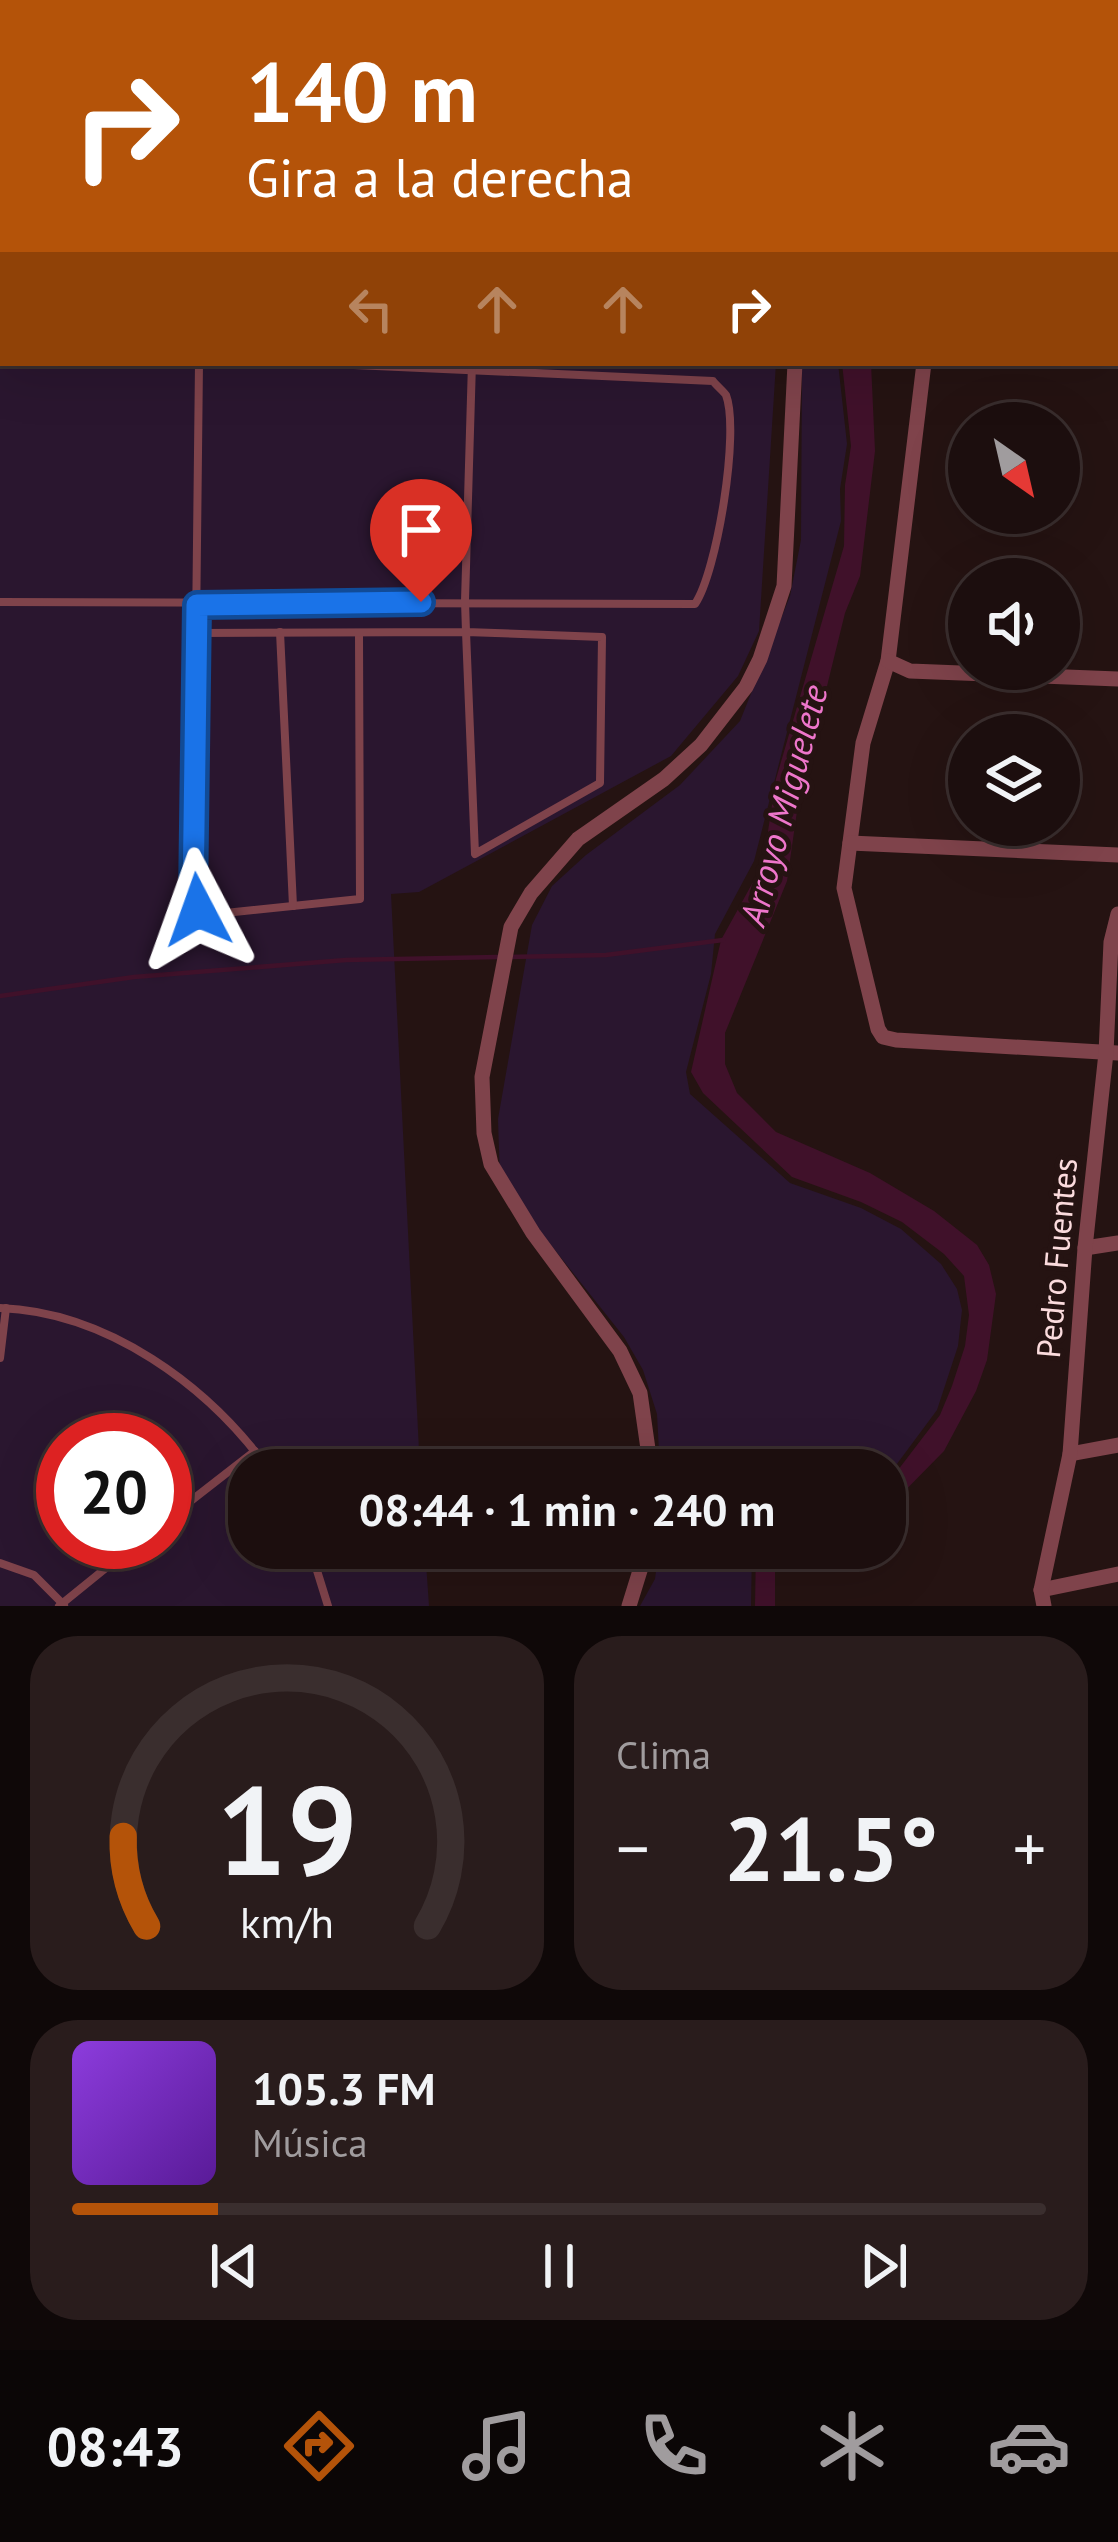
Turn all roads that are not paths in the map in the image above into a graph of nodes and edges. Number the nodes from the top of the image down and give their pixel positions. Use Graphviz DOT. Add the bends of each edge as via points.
graph roads {
  1 [pos="199,366"];
  2 [pos="472,366"];
  3 [pos="795,366"];
  4 [pos="924,366"];
  5 [pos="465,601"];
  6 [pos="0,602"];
  7 [pos="197,605"];
  8 [pos="280,632"];
  9 [pos="466,632"];
  10 [pos="196,634"];
  11 [pos="359,635"];
  12 [pos="888,661"];
  13 [pos="1118,679"];
  14 [pos="850,842"];
  15 [pos="1118,855"];
  16 [pos="293,905"];
  17 [pos="1118,914"];
  18 [pos="1112,1053"];
  19 [pos="1118,1243"];
  20 [pos="1085,1248"];
  21 [pos="3,1308"];
  22 [pos="0,1358"];
  23 [pos="1118,1445"];
  24 [pos="253,1449"];
  25 [pos="648,1449"];
  26 [pos="1070,1454"];
  27 [pos="228,1472"];
  28 [pos="192,1500"];
  29 [pos="0,1563"];
  30 [pos="105,1569"];
  31 [pos="317,1569"];
  32 [pos="640,1569"];
  33 [pos="1118,1574"];
  34 [pos="1043,1598"];
  35 [pos="62,1605"];
  36 [pos="328,1606"];
  37 [pos="629,1606"];
  1 -- 7 [label="lane"];
  2 -- 5 [label="lane"];
  2 -- 5 [label="lane" via="713,381 725,394 730,448 713,567 695,604"];
  3 -- 25 [label="street" via="784,586 753,673 701,745 548,871 511,927 482,1077 491,1164 620,1352 640,1393"];
  4 -- 12 [label="street"];
  5 -- 7 [label="lane"];
  5 -- 9 [label="lane"];
  6 -- 7 [label="lane"];
  7 -- 10 [label="lane"];
  8 -- 10 [label="lane"];
  8 -- 11 [label="lane"];
  8 -- 16 [label="lane"];
  9 -- 9 [label="lane" via="469,698 475,854 600,783 602,637"];
  9 -- 11 [label="lane"];
  10 -- 16 [label="lane" via="193,900 206,915"];
  11 -- 16 [label="lane" via="360,899"];
  12 -- 13 [label="street" via="910,670"];
  12 -- 14 [label="street" via="863,743"];
  14 -- 15 [label="street"];
  14 -- 18 [label="street" via="846,907 883,1037"];
  17 -- 18 [label="street, Pedro Fuentes"];
  18 -- 20 [label="street, Pedro Fuentes"];
  19 -- 20 [label="street"];
  20 -- 26 [label="street, Pedro Fuentes"];
  21 -- 22 [label="lane"];
  21 -- 24 [label="lane" via="49,1312 144,1355 225,1414"];
  23 -- 26 [label="street"];
  26 -- 34 [label="street, Pedro Fuentes"];
  27 -- 28 [label="lane"];
  29 -- 35 [label="lane" via="34,1575"];
  30 -- 35 [label="lane"];
  31 -- 36 [label="lane"];
  32 -- 37 [label="street"];
  33 -- 34 [label="street"];
}
